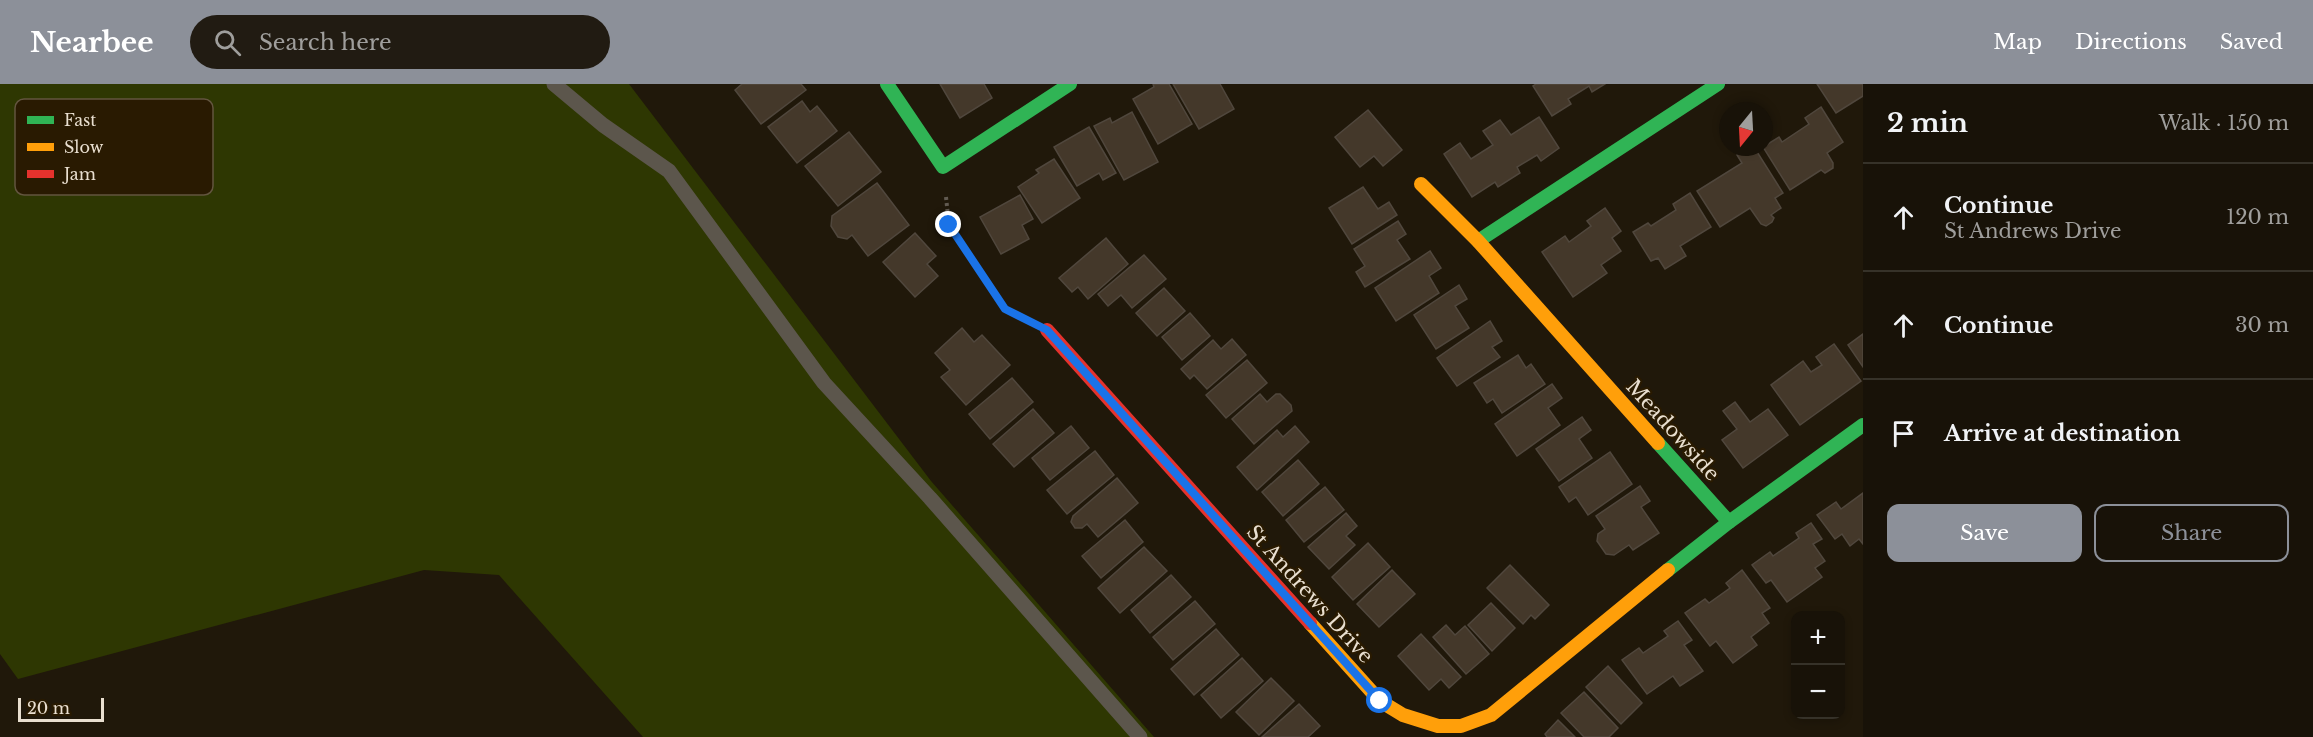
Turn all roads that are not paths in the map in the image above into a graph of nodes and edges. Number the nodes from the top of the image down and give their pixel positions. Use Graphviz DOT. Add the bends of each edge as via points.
graph roads {
  1 [pos="554,84"];
  2 [pos="887,84"];
  3 [pos="1070,84"];
  4 [pos="1718,84"];
  5 [pos="1421,184"];
  6 [pos="1478,241"];
  7 [pos="1047,330"];
  8 [pos="1863,425"];
  9 [pos="1729,522"];
  10 [pos="1140,737"];
  1 -- 10 [label="lane" via="603,125 669,171 824,383"];
  2 -- 3 [label="street" via="943,167"];
  4 -- 6 [label="street"];
  5 -- 6 [label="street, Meadowside"];
  6 -- 9 [label="street, Meadowside"];
  7 -- 9 [label="street, St Andrews Drive" via="1380,701 1403,715 1438,726 1461,726 1491,715"];
  8 -- 9 [label="street"];
}
